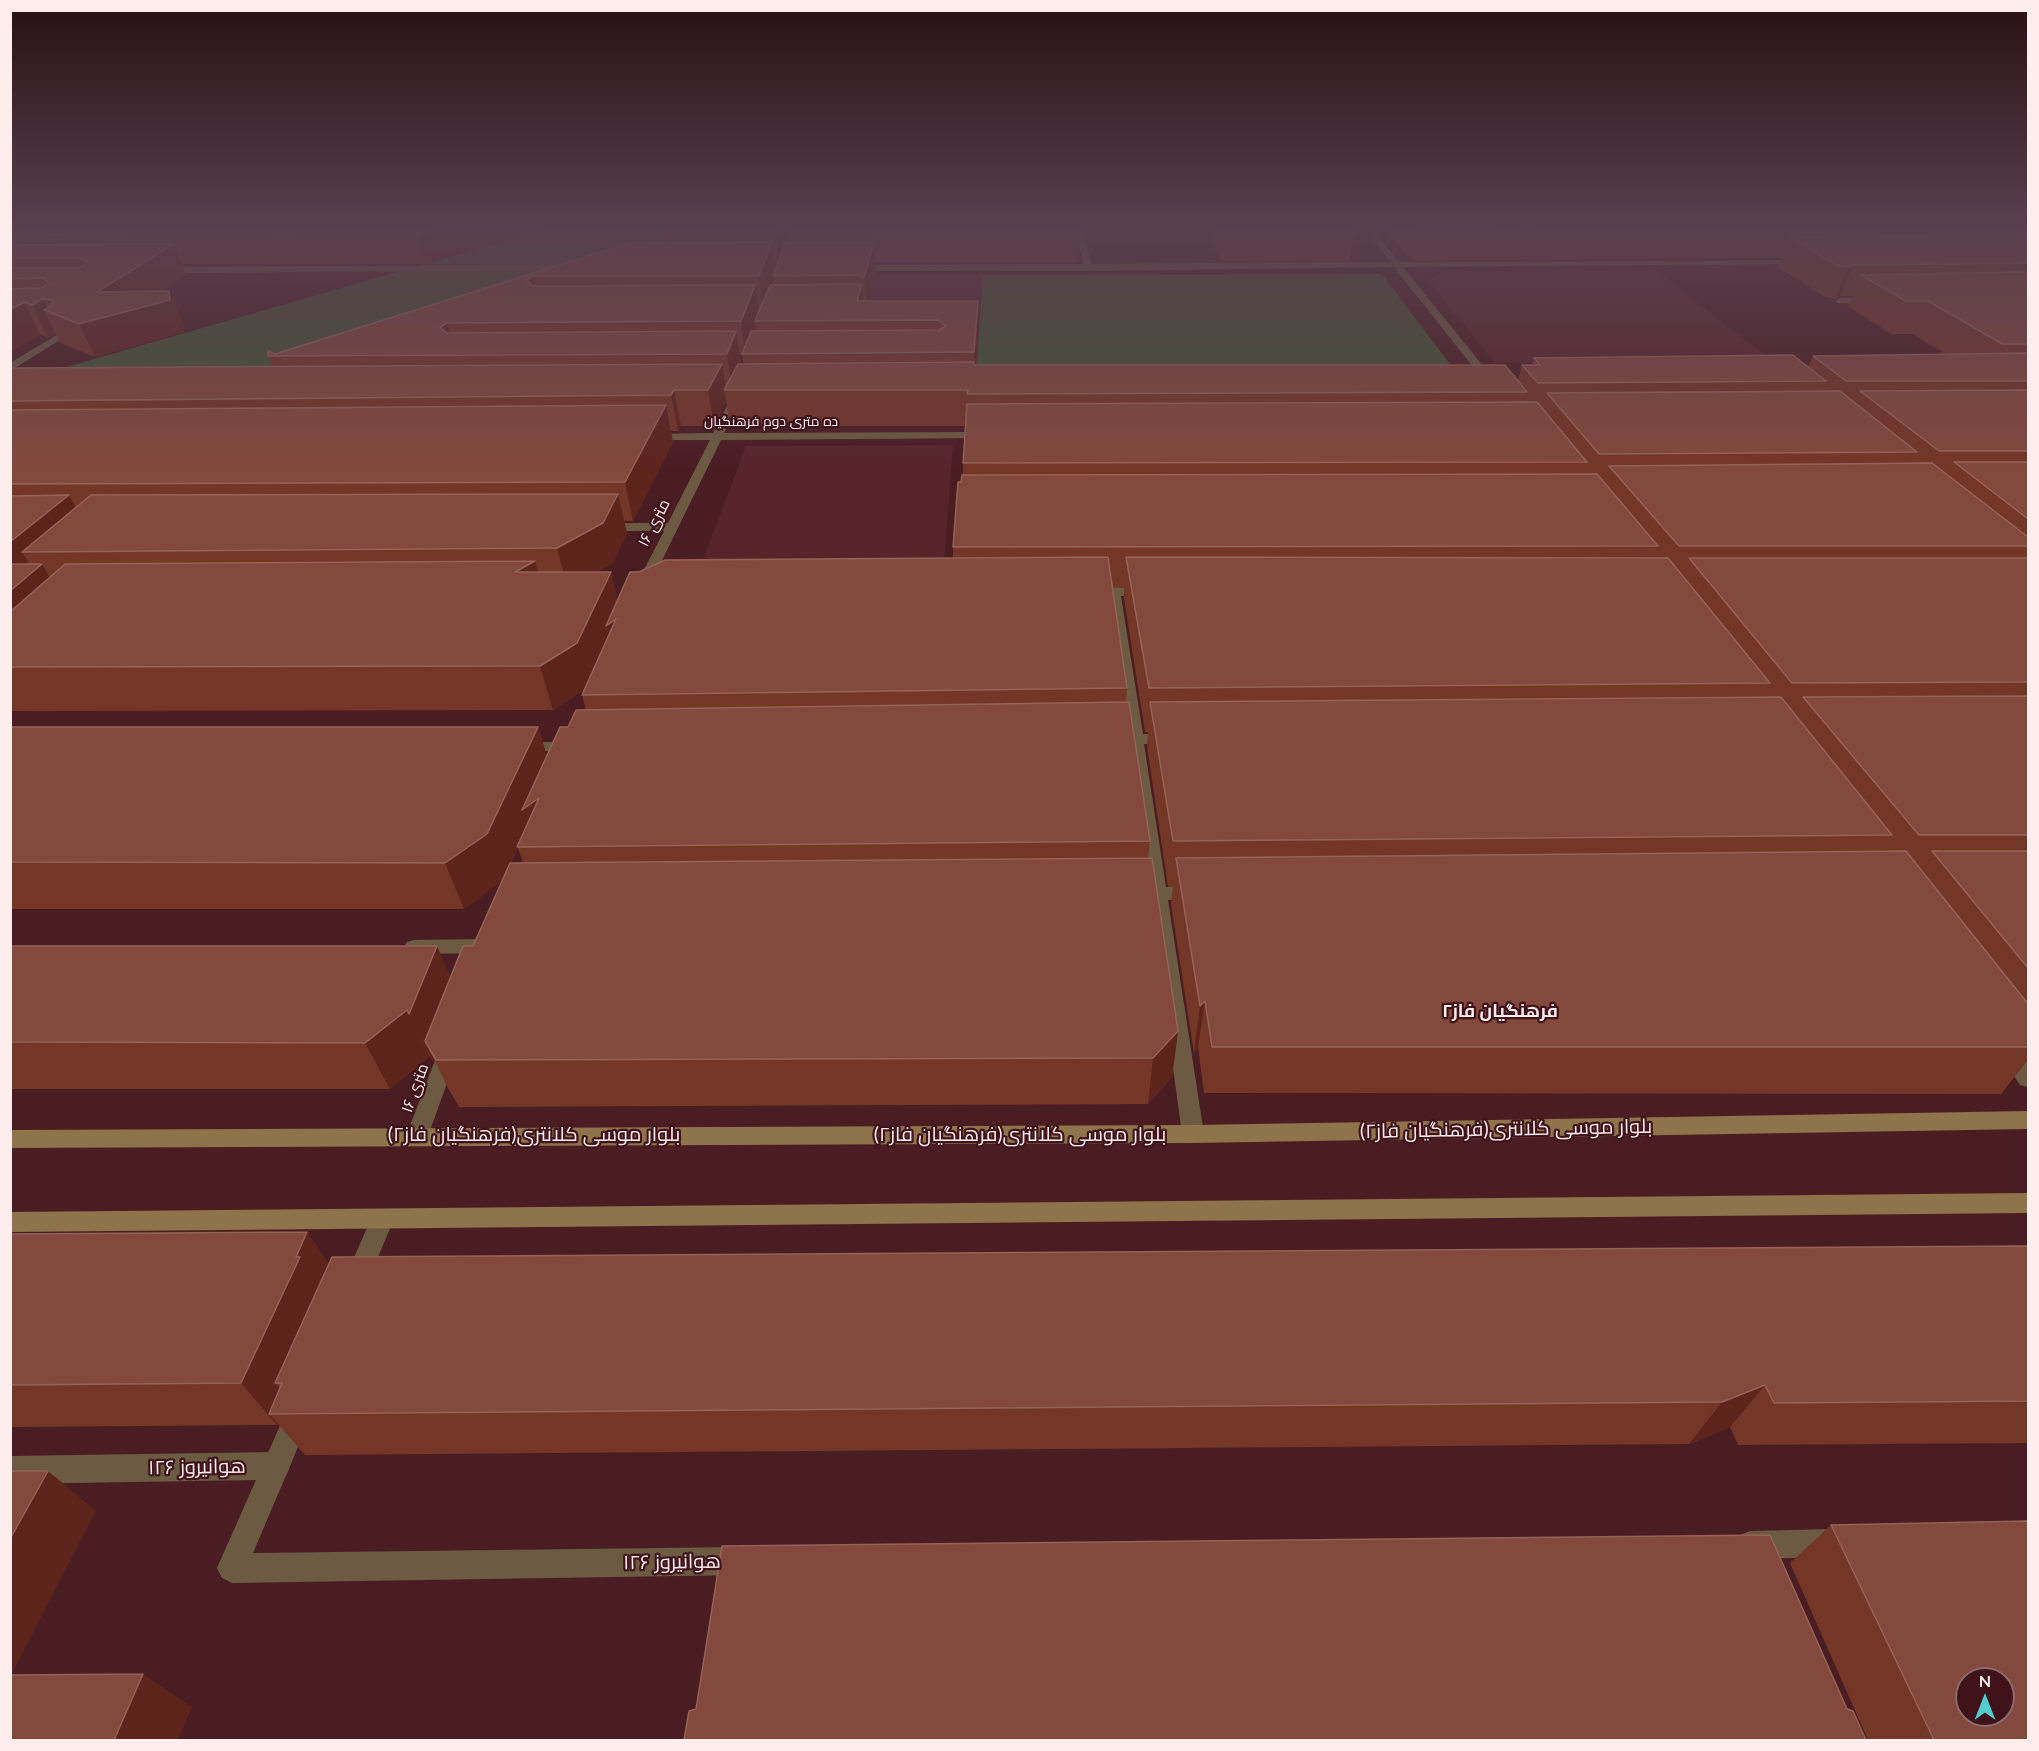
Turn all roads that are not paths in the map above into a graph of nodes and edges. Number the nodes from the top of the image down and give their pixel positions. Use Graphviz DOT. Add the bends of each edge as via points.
graph roads {
  1 [pos="1431,308"];
  2 [pos="63,335"];
  3 [pos="10,368"];
  4 [pos="744,377"];
  5 [pos="1496,389"];
  6 [pos="1005,435"];
  7 [pos="718,436"];
  8 [pos="634,437"];
  9 [pos="590,527"];
  10 [pos="672,527"];
  11 [pos="1078,592"];
  12 [pos="1114,592"];
  13 [pos="1161,592"];
  14 [pos="643,594"];
  15 [pos="1182,738"];
  16 [pos="1135,739"];
  17 [pos="1099,740"];
  18 [pos="501,747"];
  19 [pos="597,747"];
  20 [pos="1217,893"];
  21 [pos="1111,894"];
  22 [pos="1158,894"];
  23 [pos="495,928"];
  24 [pos="392,948"];
  25 [pos="1994,1033"];
  26 [pos="454,1035"];
  27 [pos="2028,1079"];
  28 [pos="2028,1120"];
  29 [pos="1193,1134"];
  30 [pos="417,1136"];
  31 [pos="10,1139"];
  32 [pos="2028,1203"];
  33 [pos="382,1219"];
  34 [pos="10,1222"];
  35 [pos="345,1305"];
  36 [pos="308,1391"];
  37 [pos="276,1466"];
  38 [pos="10,1470"];
  39 [pos="1865,1542"];
  40 [pos="1736,1553"];
  41 [pos="771,1561"];
  1 -- 5 [label="street"];
  2 -- 3 [label="street"];
  4 -- 7 [label="street, ۱۶ متری"];
  6 -- 7 [label="street, ده متری دوم فرهنگیان"];
  7 -- 8 [label="street, ده متری دوم فرهنگیان"];
  7 -- 10 [label="street, ۱۶ متری"];
  9 -- 10 [label="street"];
  10 -- 14 [label="street, ۱۶ متری"];
  11 -- 12 [label="street"];
  12 -- 13 [label="street"];
  12 -- 16 [label="street"];
  15 -- 16 [label="street"];
  16 -- 17 [label="street"];
  16 -- 22 [label="street"];
  18 -- 19 [label="street"];
  20 -- 22 [label="street"];
  21 -- 22 [label="street"];
  22 -- 29 [label="street"];
  23 -- 24 [label="street" via="485,952"];
  25 -- 27 [label="street"];
  26 -- 30 [label="street, ۱۶ متری"];
  28 -- 29 [label="main road, بلوار موسی کلانتری(فرهنگیان فاز۲)"];
  29 -- 30 [label="main road, بلوار موسی کلانتری(فرهنگیان فاز۲)"];
  30 -- 31 [label="main road, بلوار موسی کلانتری(فرهنگیان فاز۲)"];
  32 -- 33 [label="main road"];
  33 -- 34 [label="main road"];
  33 -- 35 [label="street"];
  36 -- 37 [label="street"];
  37 -- 38 [label="street, هوانیروز ۱۲۶"];
  37 -- 41 [label="street, هوانیروز ۱۲۶" via="232,1568 721,1573"];
  39 -- 40 [label="street"];
}
